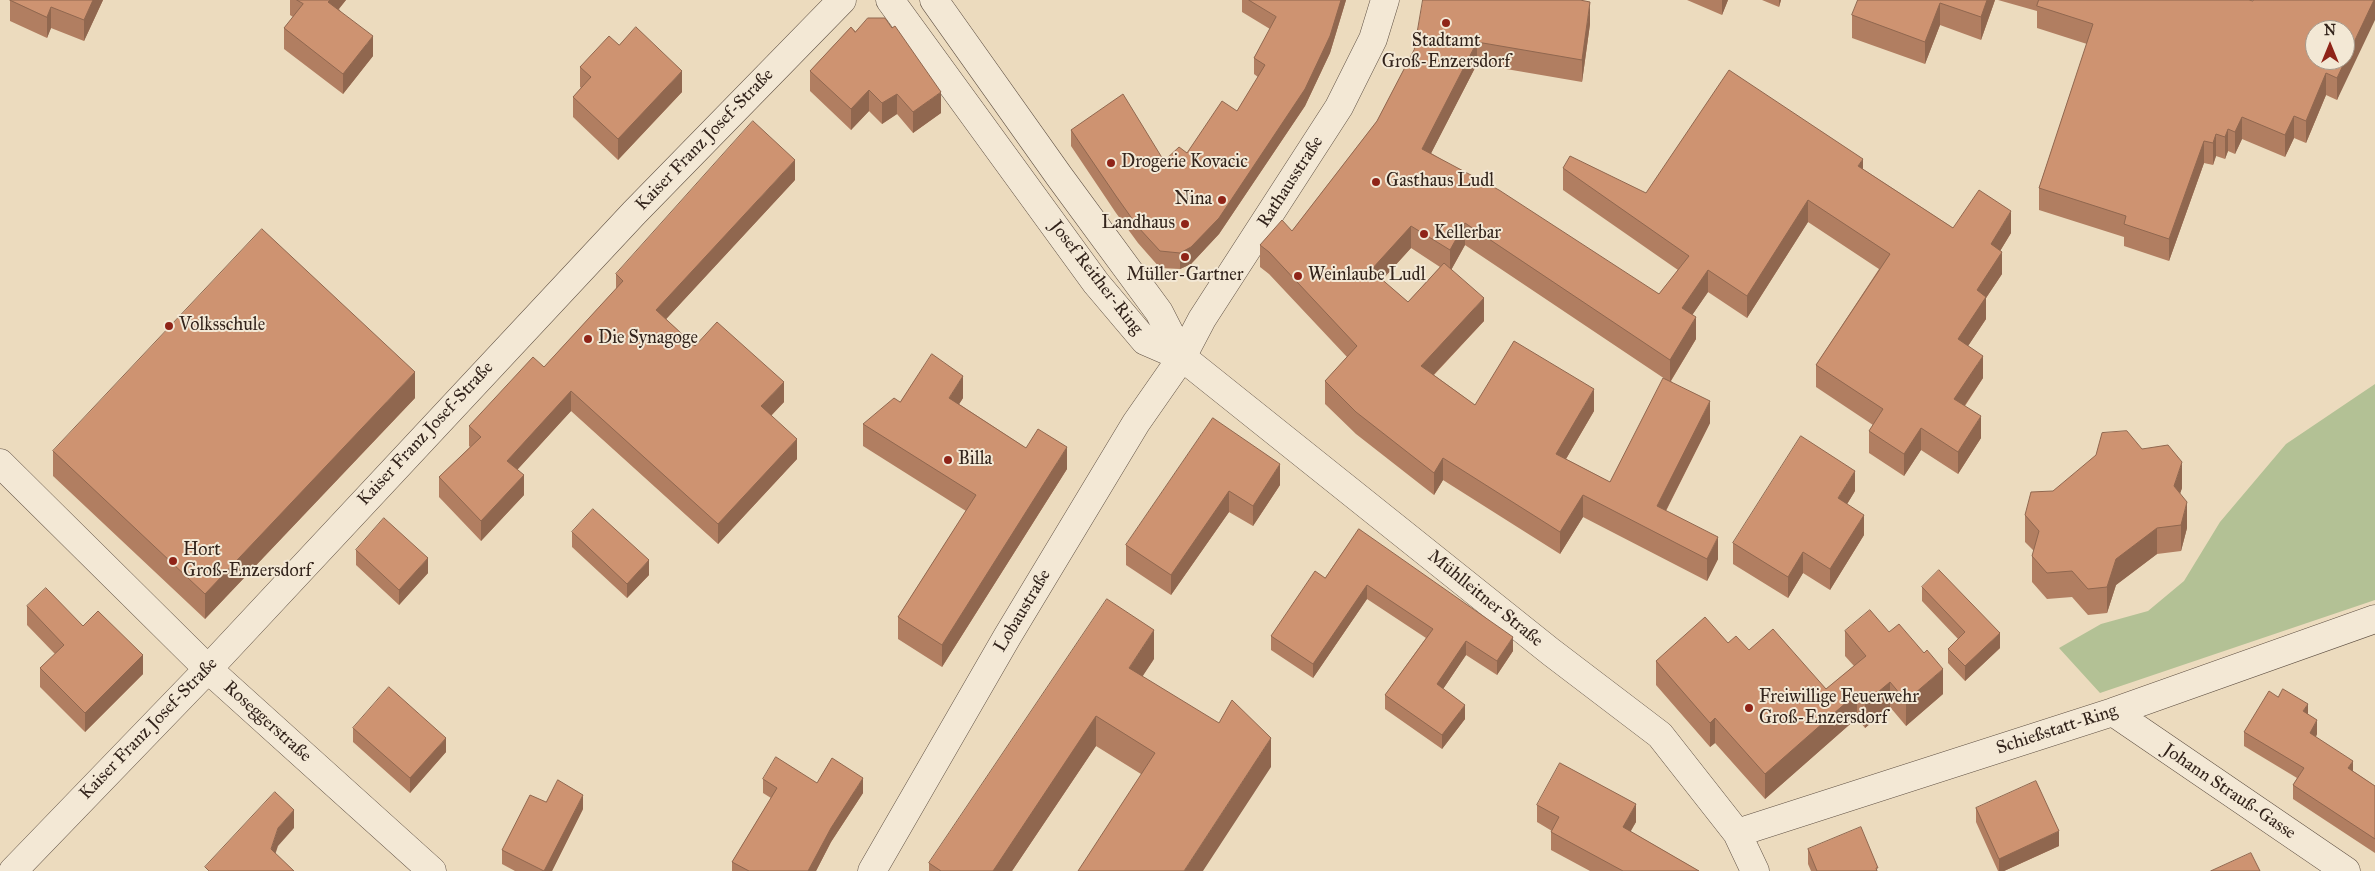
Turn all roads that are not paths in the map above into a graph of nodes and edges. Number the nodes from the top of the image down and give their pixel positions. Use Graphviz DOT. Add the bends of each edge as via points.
graph roads {
  1 [pos="842,0"];
  2 [pos="890,0"];
  3 [pos="934,0"];
  4 [pos="1385,0"];
  5 [pos="1182,357"];
  6 [pos="0,463"];
  7 [pos="2375,619"];
  8 [pos="208,668"];
  9 [pos="2113,712"];
  10 [pos="1737,833"];
  11 [pos="12,871"];
  12 [pos="432,871"];
  13 [pos="872,871"];
  14 [pos="1755,871"];
  15 [pos="2346,871"];
  1 -- 8 [label="street, Kaiser Franz Josef-Straße" via="634,213"];
  2 -- 5 [label="street, Josef Reither-Ring" via="1096,283 1145,341"];
  3 -- 5 [label="street, Josef Reither-Ring" via="1159,312"];
  4 -- 5 [label="street, Rathausstraße" via="1373,39 1339,107 1202,320"];
  5 -- 10 [label="street, Mühlleitner Straße" via="1543,646 1660,735"];
  5 -- 13 [label="street, Lobaustraße" via="1120,448"];
  6 -- 8 [label="street, Roseggerstraße"];
  7 -- 9 [label="street, Schießstatt-Ring"];
  8 -- 11 [label="street, Kaiser Franz Josef-Straße"];
  8 -- 12 [label="street, Roseggerstraße"];
  9 -- 10 [label="street, Schießstatt-Ring"];
  9 -- 15 [label="street, Johann Strauß-Gasse"];
  10 -- 14 [label="street, Mühlleitner Straße"];
}
